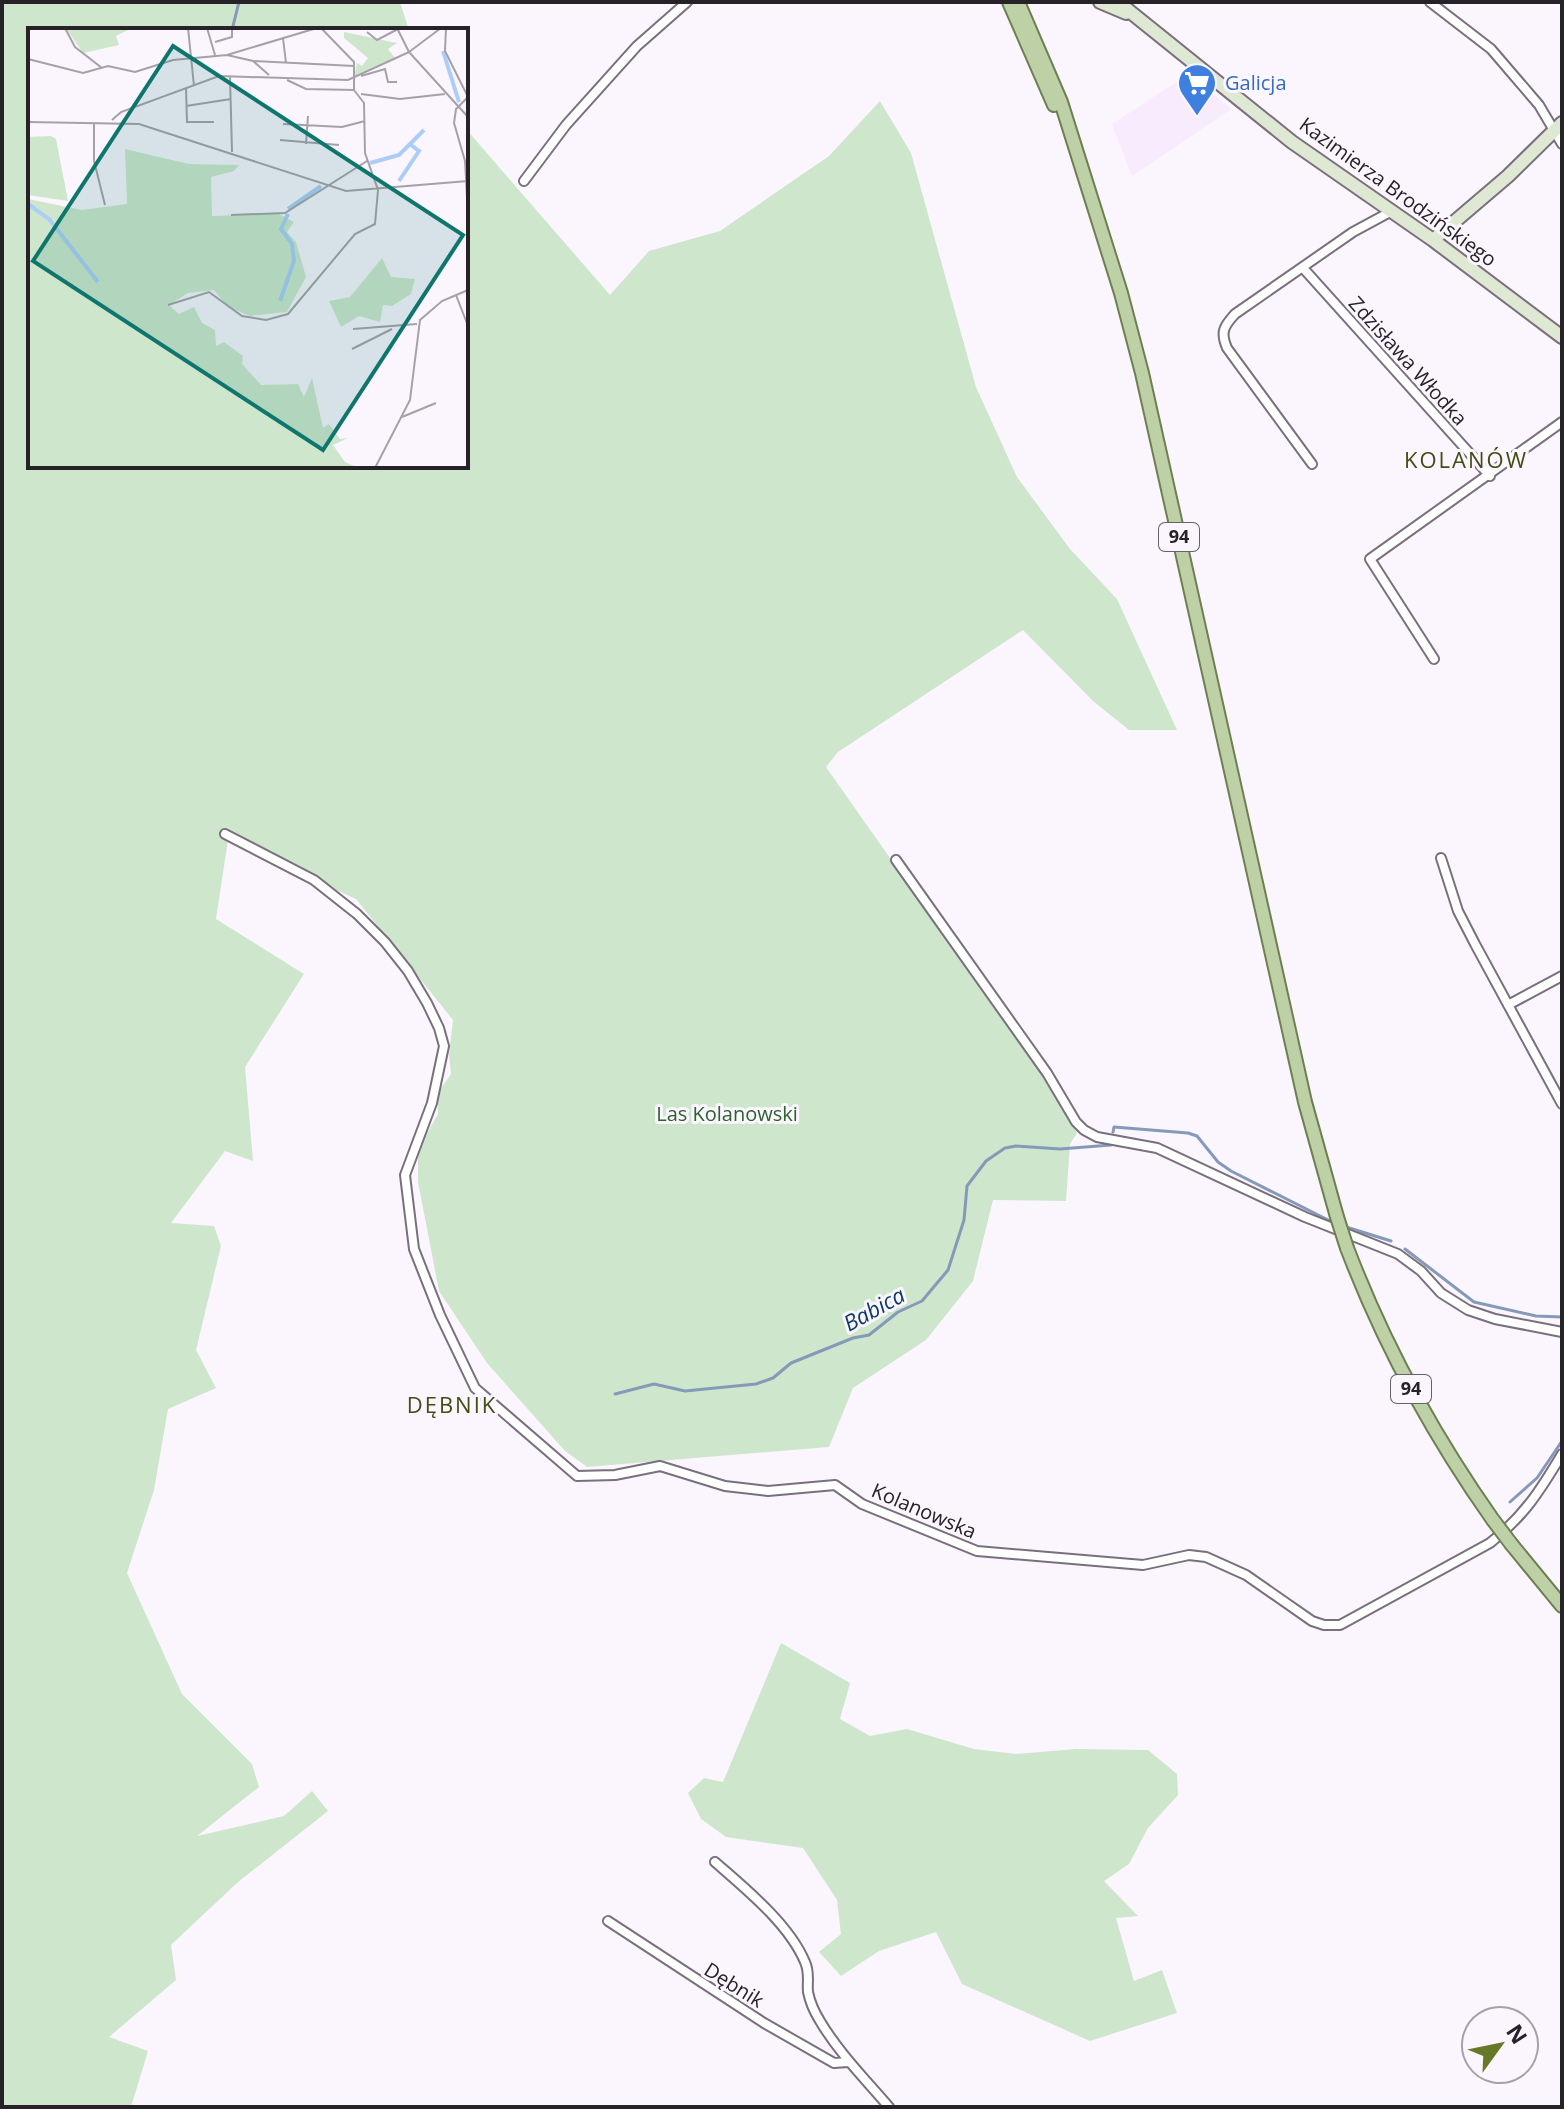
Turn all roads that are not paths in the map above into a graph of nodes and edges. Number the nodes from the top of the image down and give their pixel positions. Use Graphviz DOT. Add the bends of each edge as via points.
graph roads {
  1 [pos="687,2"];
  2 [pos="1009,2"];
  3 [pos="1018,2"];
  4 [pos="1100,2"];
  5 [pos="1118,2"];
  6 [pos="1430,2"];
  7 [pos="1136,18"];
  8 [pos="1558,127"];
  9 [pos="1562,144"];
  10 [pos="1081,171"];
  11 [pos="524,181"];
  12 [pos="1390,212"];
  13 [pos="1433,240"];
  14 [pos="1303,268"];
  15 [pos="1562,337"];
  16 [pos="1562,422"];
  17 [pos="1312,464"];
  18 [pos="1490,476"];
  19 [pos="1434,659"];
  20 [pos="225,834"];
  21 [pos="1441,858"];
  22 [pos="896,860"];
  23 [pos="1562,976"];
  24 [pos="1508,1005"];
  25 [pos="1562,1104"];
  26 [pos="1562,1332"];
  27 [pos="1562,1454"];
  28 [pos="1562,1606"];
  29 [pos="715,1862"];
  30 [pos="608,1921"];
  31 [pos="848,2062"];
  32 [pos="889,2107"];
  1 -- 11 [label="street" via="637,46"];
  2 -- 10 [label="main road, 94"];
  3 -- 10 [label="main road, 94" via="1056,87"];
  4 -- 7 [label="main road, Kazimierza Brodzińskiego"];
  5 -- 7 [label="main road, Kazimierza Brodzińskiego"];
  6 -- 8 [label="street" via="1491,49"];
  7 -- 12 [label="main road, Kazimierza Brodzińskiego"];
  8 -- 9 [label="street"];
  8 -- 13 [label="main road"];
  10 -- 28 [label="main road, 94, bridge" via="1142,373 1305,1102 1347,1248 1411,1390 1445,1450"];
  12 -- 13 [label="main road, Kazimierza Brodzińskiego"];
  12 -- 14 [label="street"];
  13 -- 15 [label="main road, Kazimierza Brodzińskiego"];
  14 -- 17 [label="street" via="1235,314 1222,338"];
  14 -- 18 [label="street, Zdzisława Włodka"];
  16 -- 18 [label="street"];
  18 -- 19 [label="street" via="1370,559"];
  20 -- 27 [label="street, Kolanowska" via="314,880 357,914 393,952 427,1003 444,1046 432,1103 405,1175 414,1249 475,1388 577,1476 660,1466 725,1486 768,1491 835,1485 862,1504 977,1551 1143,1565 1189,1555 1206,1557 1246,1575 1312,1621 1340,1625 1490,1543 1535,1499"];
  21 -- 24 [label="street" via="1458,911"];
  22 -- 26 [label="street" via="1084,1130 1157,1148 1398,1254 1468,1310"];
  23 -- 24 [label="street"];
  24 -- 25 [label="street"];
  29 -- 31 [label="street, Dębnik" via="764,1905 804,1960 812,2003"];
  30 -- 31 [label="street, Dębnik" via="764,2023 834,2063"];
  31 -- 32 [label="street, Dębnik"];
}
